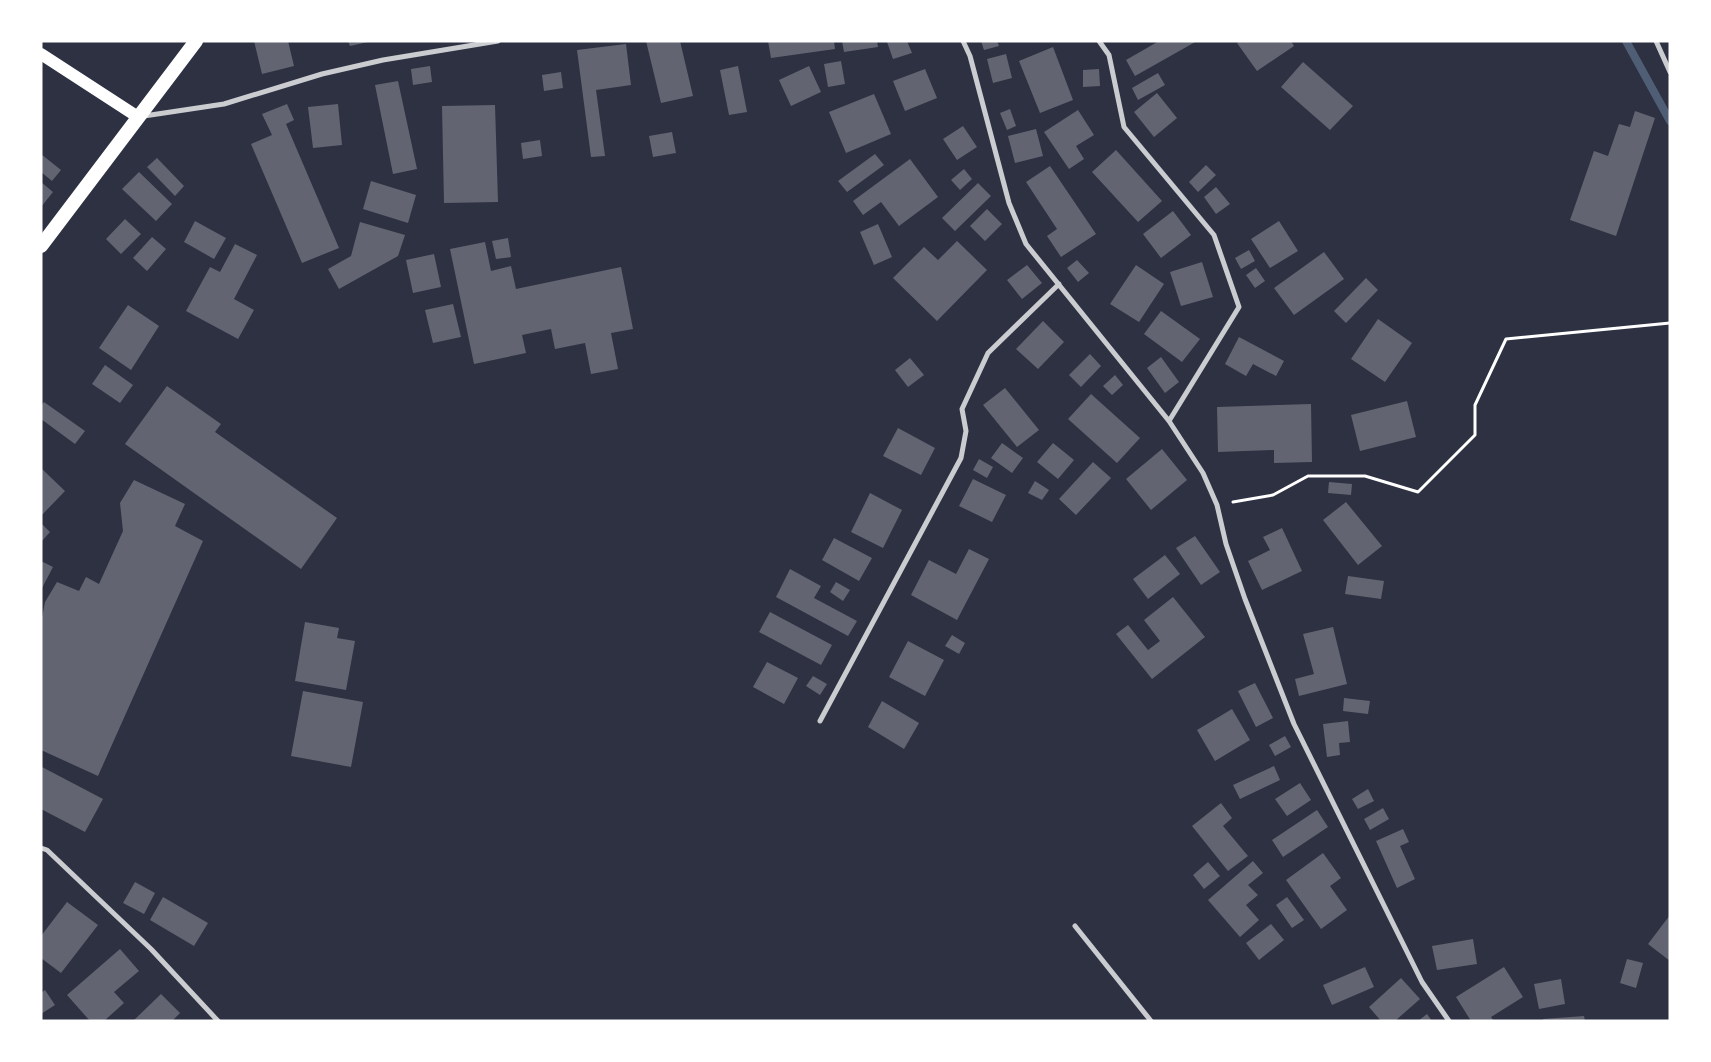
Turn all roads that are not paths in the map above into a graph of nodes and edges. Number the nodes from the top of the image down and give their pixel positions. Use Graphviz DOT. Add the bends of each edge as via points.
graph roads {
  1 [pos="196,41"];
  2 [pos="498,41"];
  3 [pos="964,41"];
  4 [pos="1099,41"];
  5 [pos="1656,41"];
  6 [pos="41,54"];
  7 [pos="1670,72"];
  8 [pos="138,117"];
  9 [pos="41,246"];
  10 [pos="1059,284"];
  11 [pos="1169,421"];
  12 [pos="820,720"];
  13 [pos="41,848"];
  14 [pos="1075,926"];
  15 [pos="218,1021"];
  16 [pos="1151,1021"];
  17 [pos="1449,1021"];
  1 -- 8 [label="highway"];
  2 -- 8 [label="street" via="383,60 322,74 224,104"];
  3 -- 10 [label="street" via="1009,203 1026,244"];
  4 -- 11 [label="street" via="1109,56 1124,127 1214,235 1239,307"];
  5 -- 7 [label="street"];
  6 -- 8 [label="main road"];
  8 -- 9 [label="highway"];
  10 -- 11 [label="street"];
  10 -- 12 [label="street" via="988,353 962,409 966,431 961,458"];
  11 -- 17 [label="street" via="1203,473 1217,505 1226,544 1294,724 1422,982"];
  13 -- 15 [label="street" via="152,949"];
  14 -- 16 [label="street"];
}
